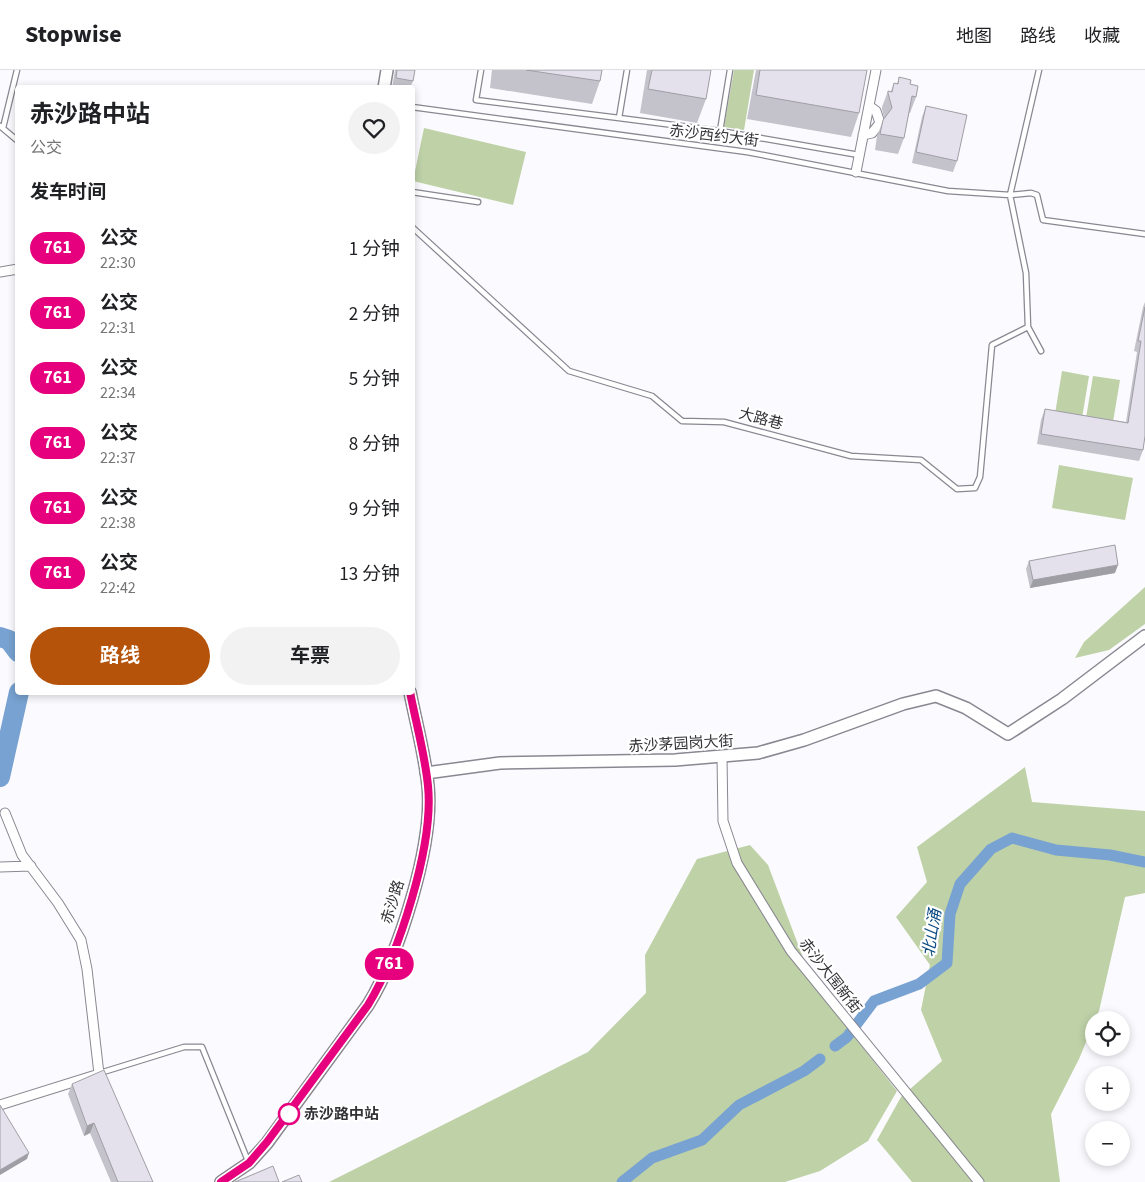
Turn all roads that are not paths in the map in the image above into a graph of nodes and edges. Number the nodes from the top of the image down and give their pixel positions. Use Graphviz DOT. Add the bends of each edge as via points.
graph roads {
  1 [pos="17,70"];
  2 [pos="387,70"];
  3 [pos="481,70"];
  4 [pos="627,70"];
  5 [pos="730,70"];
  6 [pos="876,70"];
  7 [pos="1038,70"];
  8 [pos="384,85"];
  9 [pos="869,106"];
  10 [pos="415,108"];
  11 [pos="619,118"];
  12 [pos="1,127"];
  13 [pos="720,131"];
  14 [pos="863,134"];
  15 [pos="15,139"];
  16 [pos="860,155"];
  17 [pos="856,172"];
  18 [pos="415,192"];
  19 [pos="1010,195"];
  20 [pos="478,202"];
  21 [pos="415,230"];
  22 [pos="1145,234"];
  23 [pos="15,270"];
  24 [pos="0,272"];
  25 [pos="1028,327"];
  26 [pos="1041,350"];
  27 [pos="1145,636"];
  28 [pos="411,695"];
  29 [pos="722,758"];
  30 [pos="426,773"];
  31 [pos="5,813"];
  32 [pos="31,866"];
  33 [pos="0,867"];
  34 [pos="99,1074"];
  35 [pos="0,1105"];
  36 [pos="249,1163"];
  37 [pos="221,1182"];
  38 [pos="979,1182"];
  1 -- 12 [label="lane"];
  2 -- 8 [label="street"];
  3 -- 11 [label="lane" via="476,100"];
  4 -- 11 [label="lane"];
  5 -- 13 [label="lane"];
  6 -- 9 [label="street"];
  7 -- 19 [label="lane"];
  9 -- 14 [label="street"];
  9 -- 14 [label="street" via="876,111 880,123 872,133"];
  10 -- 17 [label="lane, 赤沙西约大街" via="748,152"];
  11 -- 13 [label="lane"];
  12 -- 15 [label="lane"];
  13 -- 16 [label="lane"];
  14 -- 16 [label="street"];
  16 -- 17 [label="street"];
  17 -- 19 [label="lane, 赤沙西约大街" via="948,191"];
  18 -- 20 [label="lane"];
  19 -- 22 [label="lane, 赤沙西约大街" via="1037,195 1043,220"];
  19 -- 25 [label="lane" via="1026,274"];
  21 -- 25 [label="lane, 大路巷" via="569,371 652,396 682,421 724,422 851,456 921,460 957,489 975,488 980,477 992,345"];
  23 -- 24 [label="street"];
  25 -- 26 [label="lane"];
  27 -- 29 [label="street, 赤沙茅园岗大街" via="1062,699 1008,734 951,701 930,697 779,748"];
  28 -- 30 [label="street, 赤沙路"];
  29 -- 30 [label="street, 赤沙茅园岗大街" via="500,763"];
  29 -- 38 [label="street, 赤沙大围新街" via="723,821 737,862 747,879 791,951"];
  30 -- 36 [label="street, 赤沙路" via="429,814 426,842 403,924 382,982 310,1087"];
  31 -- 32 [label="street" via="15,843"];
  32 -- 33 [label="street"];
  32 -- 34 [label="street" via="81,940"];
  34 -- 35 [label="street"];
  34 -- 36 [label="lane" via="184,1047 202,1047"];
  36 -- 37 [label="street, 赤沙路"];
}
